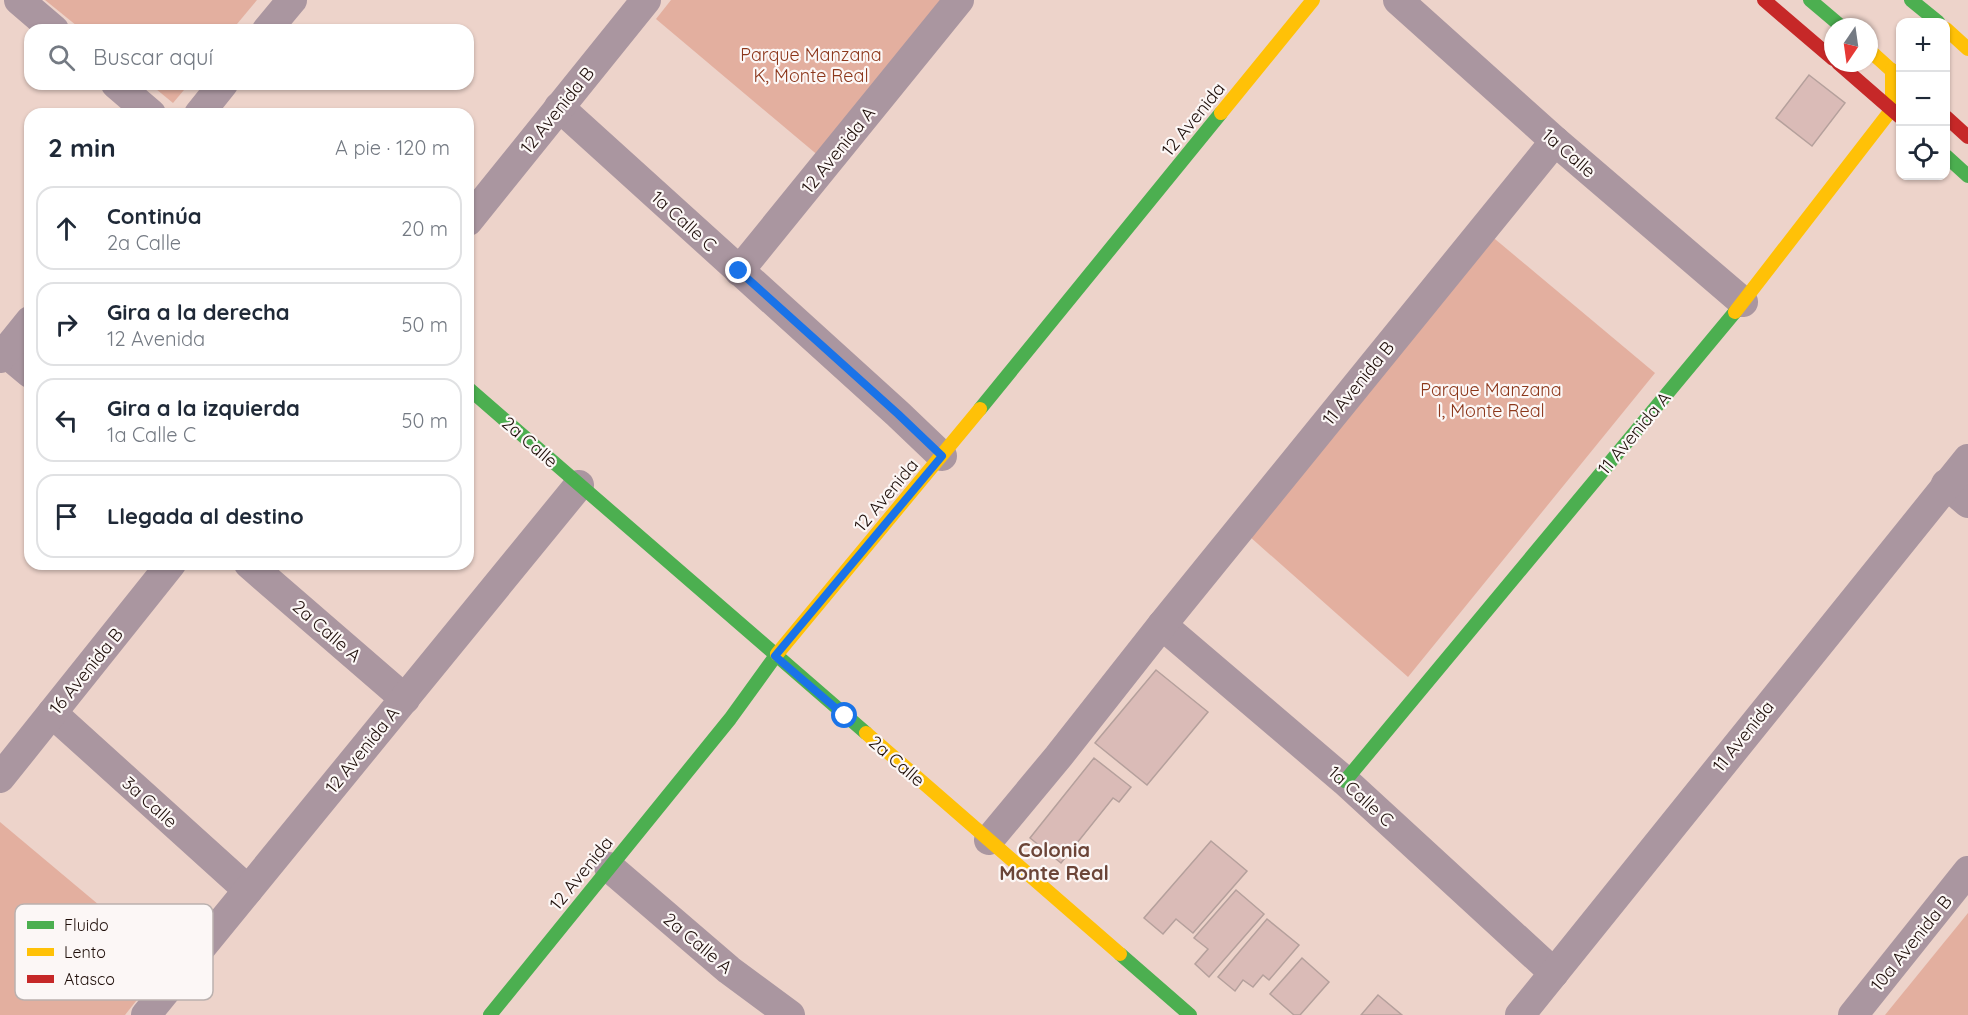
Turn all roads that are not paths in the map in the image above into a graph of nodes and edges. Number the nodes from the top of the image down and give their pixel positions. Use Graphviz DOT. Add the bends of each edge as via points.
graph roads {
  1 [pos="19,0"];
  2 [pos="292,0"];
  3 [pos="646,0"];
  4 [pos="959,0"];
  5 [pos="1313,0"];
  6 [pos="1398,0"];
  7 [pos="1764,0"];
  8 [pos="1810,0"];
  9 [pos="1911,0"];
  10 [pos="1831,18"];
  11 [pos="1933,18"];
  12 [pos="47,24"];
  13 [pos="272,24"];
  14 [pos="1950,33"];
  15 [pos="1968,49"];
  16 [pos="1824,51"];
  17 [pos="1878,58"];
  18 [pos="1848,72"];
  19 [pos="1896,74"];
  20 [pos="123,90"];
  21 [pos="218,90"];
  22 [pos="559,107"];
  23 [pos="144,108"];
  24 [pos="204,108"];
  25 [pos="1896,113"];
  26 [pos="1950,121"];
  27 [pos="1968,137"];
  28 [pos="1555,141"];
  29 [pos="1950,160"];
  30 [pos="1968,176"];
  31 [pos="474,213"];
  32 [pos="739,271"];
  33 [pos="1743,302"];
  34 [pos="24,328"];
  35 [pos="2,355"];
  36 [pos="24,369"];
  37 [pos="474,393"];
  38 [pos="942,456"];
  39 [pos="1968,459"];
  40 [pos="1946,484"];
  41 [pos="579,485"];
  42 [pos="1968,503"];
  43 [pos="166,570"];
  44 [pos="256,570"];
  45 [pos="1162,625"];
  46 [pos="775,656"];
  47 [pos="405,699"];
  48 [pos="52,713"];
  49 [pos="0,778"];
  50 [pos="1346,781"];
  51 [pos="989,840"];
  52 [pos="609,867"];
  53 [pos="1968,871"];
  54 [pos="248,890"];
  55 [pos="213,933"];
  56 [pos="1554,973"];
  57 [pos="158,1000"];
  58 [pos="1174,1010"];
  59 [pos="146,1015"];
  60 [pos="490,1015"];
  61 [pos="790,1015"];
  62 [pos="1520,1015"];
  63 [pos="1853,1015"];
  1 -- 12 [label="street"];
  2 -- 13 [label="street"];
  3 -- 22 [label="street, 12 Avenida B"];
  4 -- 32 [label="street, 12 Avenida A"];
  5 -- 38 [label="street, 12 Avenida"];
  6 -- 28 [label="street, 1a Calle"];
  7 -- 16 [label="street"];
  8 -- 10 [label="street"];
  9 -- 11 [label="street"];
  14 -- 15 [label="street"];
  17 -- 19 [label="street"];
  18 -- 25 [label="street"];
  20 -- 23 [label="street"];
  21 -- 24 [label="street"];
  22 -- 31 [label="street, 12 Avenida B"];
  22 -- 32 [label="street, 1a Calle C"];
  25 -- 33 [label="street, 11 Avenida A"];
  26 -- 27 [label="street"];
  28 -- 33 [label="street, 1a Calle"];
  28 -- 45 [label="street, 11 Avenida B"];
  29 -- 30 [label="street"];
  32 -- 38 [label="street, 1a Calle C"];
  33 -- 50 [label="street, 11 Avenida A"];
  34 -- 35 [label="street"];
  35 -- 36 [label="street"];
  37 -- 41 [label="street, 2a Calle"];
  38 -- 46 [label="street, 12 Avenida"];
  39 -- 40 [label="street, 11 Avenida"];
  40 -- 42 [label="street"];
  40 -- 56 [label="street, 11 Avenida"];
  41 -- 46 [label="street, 2a Calle"];
  41 -- 47 [label="street, 12 Avenida A"];
  43 -- 48 [label="street, 16 Avenida B"];
  44 -- 47 [label="street, 2a Calle A"];
  45 -- 50 [label="street, 1a Calle C"];
  45 -- 51 [label="street, 11 Avenida B"];
  46 -- 51 [label="street, 2a Calle"];
  46 -- 52 [label="street, 12 Avenida" via="730,719"];
  47 -- 54 [label="street, 12 Avenida A"];
  48 -- 49 [label="street, 16 Avenida B"];
  48 -- 54 [label="street, 3a Calle"];
  50 -- 56 [label="street, 1a Calle C"];
  51 -- 58 [label="street, 2a Calle"];
  52 -- 60 [label="street, 12 Avenida"];
  52 -- 61 [label="street, 2a Calle A" via="729,970"];
  53 -- 63 [label="street, 10a Avenida B"];
  54 -- 55 [label="street, 12 Avenida A"];
  56 -- 62 [label="street, 11 Avenida"];
  57 -- 59 [label="street, 12 Avenida A"];
}
